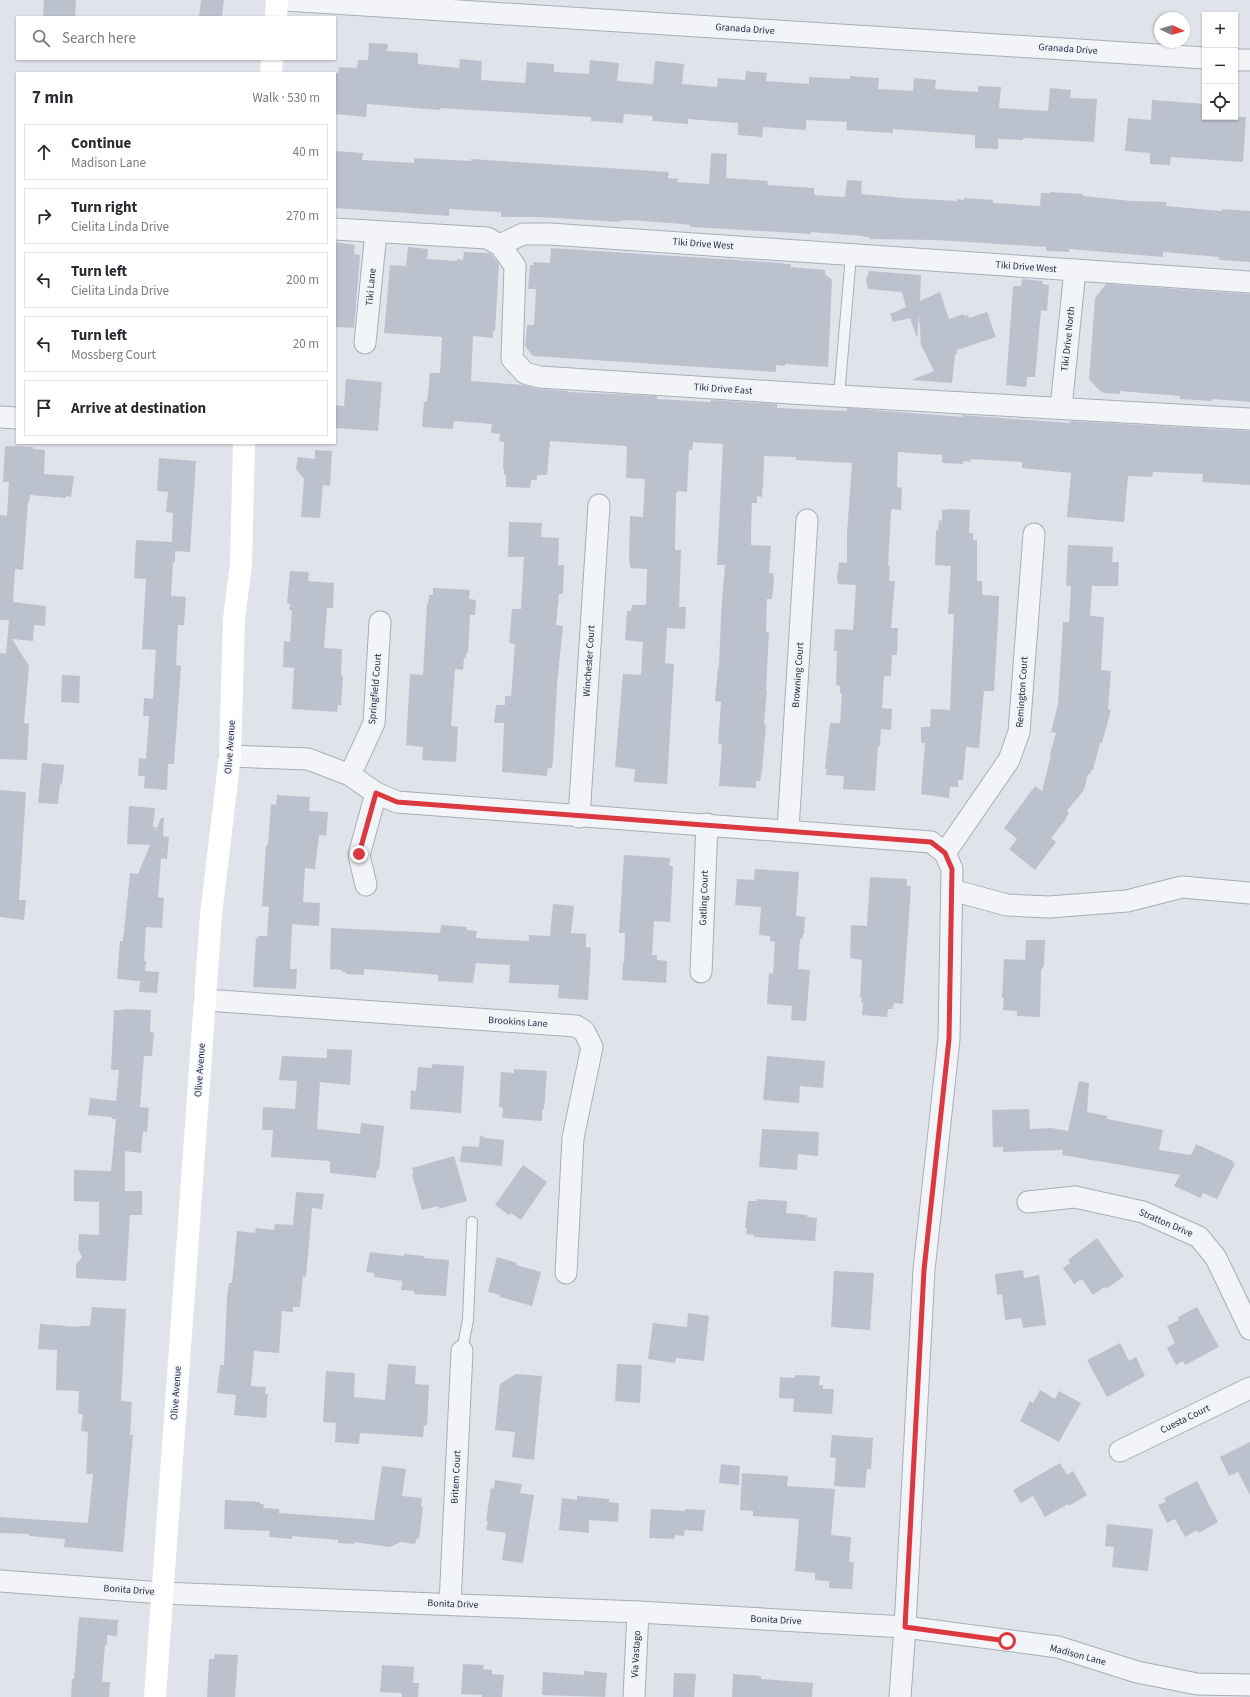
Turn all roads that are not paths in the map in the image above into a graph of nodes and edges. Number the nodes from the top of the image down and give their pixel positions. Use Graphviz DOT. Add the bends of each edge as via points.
graph roads {
  1 [pos="277,0"];
  2 [pos="285,0"];
  3 [pos="276,16"];
  4 [pos="1202,58"];
  5 [pos="272,60"];
  6 [pos="1238,60"];
  7 [pos="1250,60"];
  8 [pos="271,72"];
  9 [pos="336,229"];
  10 [pos="376,232"];
  11 [pos="500,245"];
  12 [pos="851,255"];
  13 [pos="1075,270"];
  14 [pos="1250,282"];
  15 [pos="365,343"];
  16 [pos="839,396"];
  17 [pos="1061,408"];
  18 [pos="0,417"];
  19 [pos="16,418"];
  20 [pos="1250,419"];
  21 [pos="244,444"];
  22 [pos="599,505"];
  23 [pos="807,520"];
  24 [pos="1034,534"];
  25 [pos="380,622"];
  26 [pos="230,756"];
  27 [pos="350,774"];
  28 [pos="376,793"];
  29 [pos="579,817"];
  30 [pos="706,824"];
  31 [pos="788,830"];
  32 [pos="945,853"];
  33 [pos="366,885"];
  34 [pos="952,890"];
  35 [pos="1250,893"];
  36 [pos="701,972"];
  37 [pos="205,1000"];
  38 [pos="1028,1202"];
  39 [pos="472,1222"];
  40 [pos="566,1273"];
  41 [pos="1250,1329"];
  42 [pos="462,1351"];
  43 [pos="1250,1388"];
  44 [pos="1120,1450"];
  45 [pos="0,1581"];
  46 [pos="162,1593"];
  47 [pos="450,1604"];
  48 [pos="638,1612"];
  49 [pos="905,1627"];
  50 [pos="1250,1685"];
  51 [pos="154,1697"];
  52 [pos="634,1697"];
  53 [pos="900,1697"];
  1 -- 3 [label="main road"];
  2 -- 4 [label="street, Granada Drive"];
  5 -- 8 [label="main road"];
  6 -- 7 [label="street"];
  9 -- 10 [label="street"];
  10 -- 11 [label="street" via="487,238"];
  10 -- 15 [label="street, Tiki Lane"];
  11 -- 12 [label="street, Tiki Drive West" via="523,234 550,234"];
  11 -- 16 [label="street, Tiki Drive East" via="515,266 512,359 524,373 540,377"];
  12 -- 13 [label="street, Tiki Drive West"];
  12 -- 16 [label="lane"];
  13 -- 14 [label="street, Tiki Drive West"];
  13 -- 17 [label="street, Tiki Drive North"];
  16 -- 17 [label="street, Tiki Drive East"];
  17 -- 20 [label="street, Tiki Drive East"];
  18 -- 19 [label="street"];
  21 -- 26 [label="main road, Olive Avenue" via="241,564 234,619"];
  22 -- 29 [label="street, Winchester Court"];
  23 -- 31 [label="street, Browning Court"];
  24 -- 32 [label="street, Remington Court" via="1019,732 1009,760"];
  25 -- 27 [label="street, Springfield Court" via="374,724"];
  26 -- 27 [label="street" via="308,759"];
  26 -- 37 [label="main road, Olive Avenue" via="211,915"];
  27 -- 28 [label="street"];
  28 -- 29 [label="street" via="397,802"];
  28 -- 33 [label="street" via="359,854"];
  29 -- 30 [label="street"];
  30 -- 31 [label="street"];
  30 -- 36 [label="street, Gatling Court"];
  31 -- 32 [label="street" via="931,842"];
  32 -- 34 [label="street" via="952,869"];
  34 -- 35 [label="street" via="1007,905 1049,907 1127,901 1182,887"];
  34 -- 49 [label="street" via="949,1039 924,1270"];
  37 -- 40 [label="street, Brookins Lane" via="576,1026 584,1031 592,1047 573,1138"];
  37 -- 46 [label="main road, Olive Avenue"];
  38 -- 41 [label="street, Stratton Drive" via="1074,1197 1143,1212 1199,1237 1216,1258"];
  39 -- 42 [label="lane" via="468,1320"];
  42 -- 47 [label="street, Britem Court"];
  43 -- 44 [label="street, Cuesta Court"];
  45 -- 46 [label="street, Bonita Drive"];
  46 -- 47 [label="street, Bonita Drive"];
  46 -- 51 [label="main road, Olive Avenue"];
  47 -- 48 [label="street, Bonita Drive"];
  48 -- 49 [label="street, Bonita Drive"];
  48 -- 52 [label="street, Via Vastago"];
  49 -- 50 [label="street, Madison Lane" via="1058,1647 1137,1672 1197,1684"];
  49 -- 53 [label="street"];
}
